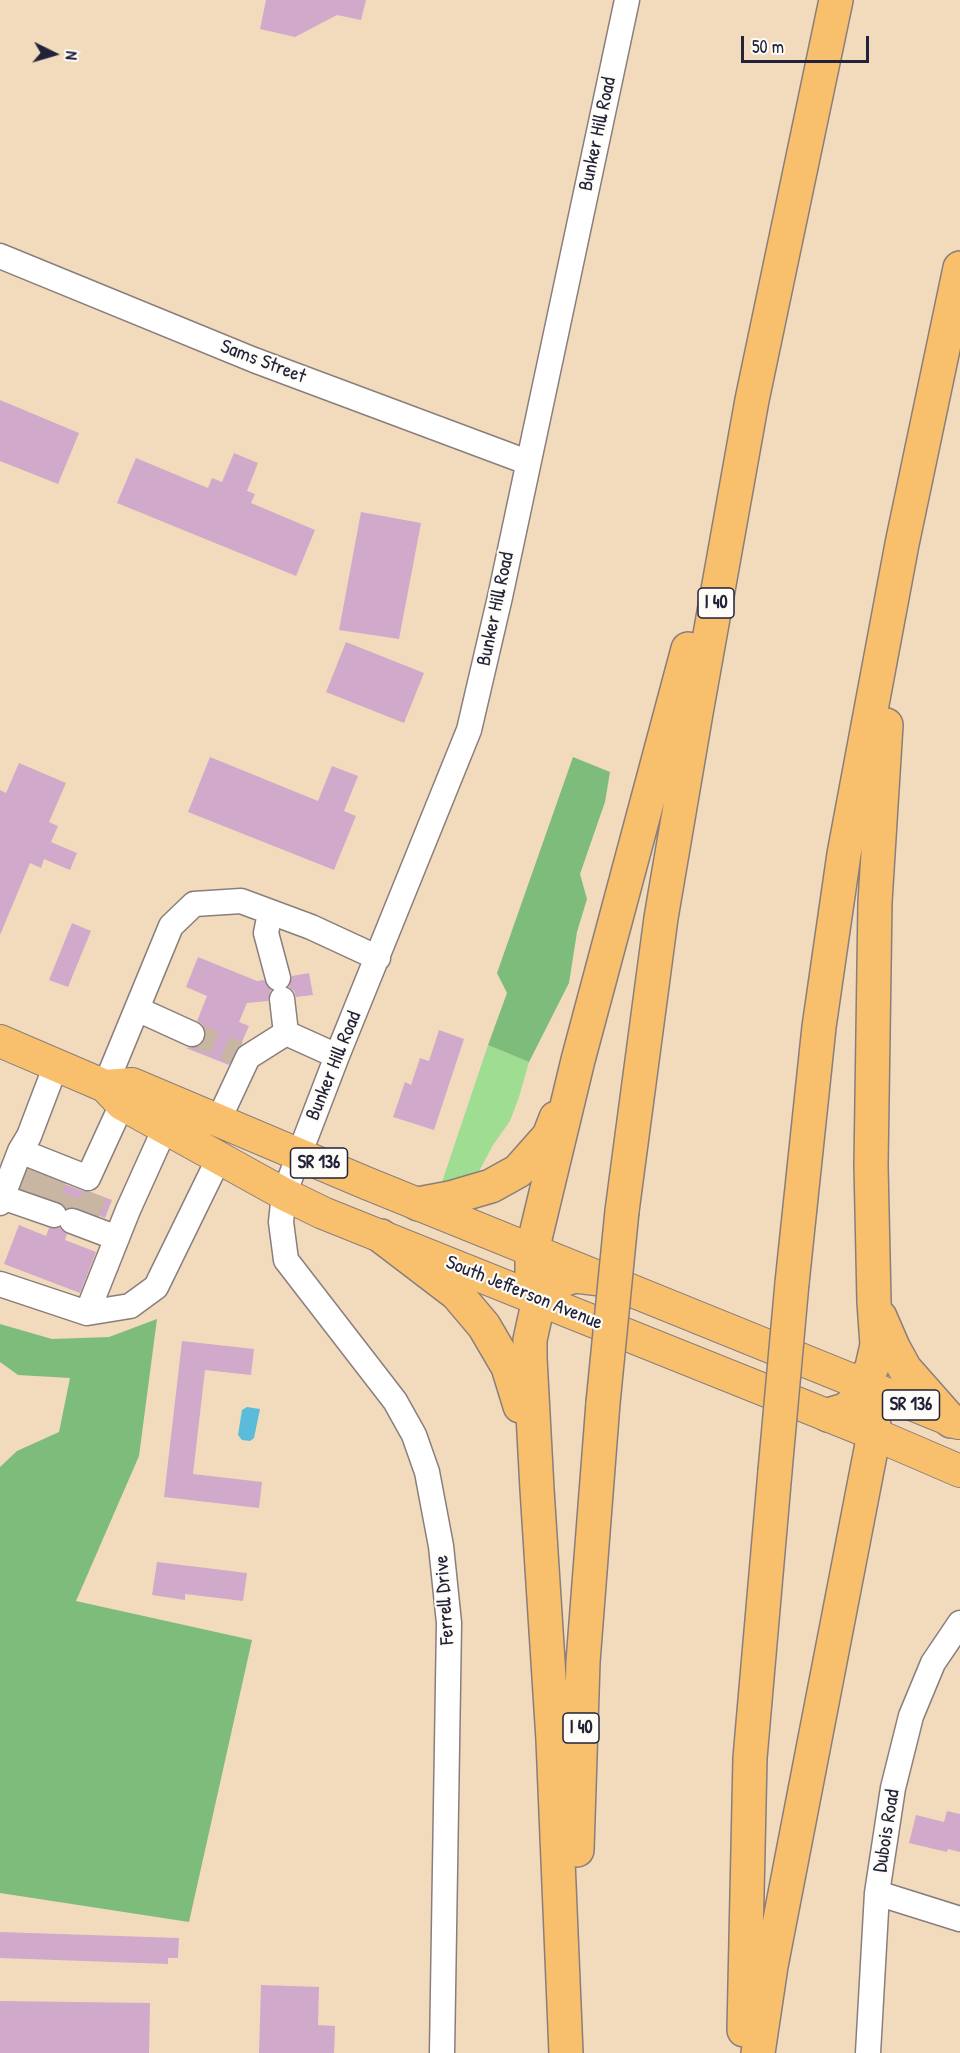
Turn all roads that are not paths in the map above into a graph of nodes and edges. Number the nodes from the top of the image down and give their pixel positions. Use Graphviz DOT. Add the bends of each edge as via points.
graph roads {
  1 [pos="627,0"];
  2 [pos="836,0"];
  3 [pos="0,256"];
  4 [pos="960,268"];
  5 [pos="753,400"];
  6 [pos="527,462"];
  7 [pos="902,544"];
  8 [pos="270,912"];
  9 [pos="378,958"];
  10 [pos="137,1009"];
  11 [pos="286,1033"];
  12 [pos="192,1034"];
  13 [pos="0,1041"];
  14 [pos="337,1056"];
  15 [pos="578,1060"];
  16 [pos="56,1065"];
  17 [pos="113,1095"];
  18 [pos="218,1121"];
  19 [pos="165,1128"];
  20 [pos="299,1155"];
  21 [pos="219,1158"];
  22 [pos="52,1192"];
  23 [pos="284,1194"];
  24 [pos="418,1204"];
  25 [pos="381,1236"];
  26 [pos="117,1238"];
  27 [pos="532,1251"];
  28 [pos="600,1279"];
  29 [pos="0,1284"];
  30 [pos="540,1300"];
  31 [pos="874,1302"];
  32 [pos="87,1313"];
  33 [pos="863,1386"];
  34 [pos="828,1415"];
  35 [pos="956,1423"];
  36 [pos="874,1434"];
  37 [pos="960,1471"];
  38 [pos="537,1489"];
  39 [pos="960,1623"];
  40 [pos="877,1893"];
  41 [pos="960,1919"];
  42 [pos="442,2053"];
  43 [pos="569,2053"];
  44 [pos="743,2053"];
  45 [pos="758,2053"];
  46 [pos="868,2053"];
  1 -- 6 [label="street, Bunker Hill Road"];
  2 -- 5 [label="highway, I 40"];
  3 -- 6 [label="street, Sams Street" via="254,360"];
  4 -- 7 [label="highway"];
  5 -- 15 [label="highway"];
  5 -- 43 [label="highway, I 40, bridge" via="661,918 622,1211 583,1662"];
  6 -- 9 [label="street, Bunker Hill Road" via="469,730"];
  7 -- 31 [label="highway" via="875,902 871,1165"];
  7 -- 44 [label="highway, bridge" via="844,854 819,1027 792,1283 750,1758"];
  8 -- 9 [label="street"];
  8 -- 10 [label="street" via="241,902 194,904 171,926"];
  8 -- 11 [label="street" via="266,933"];
  9 -- 14 [label="street, Bunker Hill Road"];
  10 -- 12 [label="street"];
  10 -- 17 [label="street"];
  11 -- 14 [label="street"];
  11 -- 18 [label="street" via="243,1055"];
  13 -- 16 [label="main road, South Jefferson Avenue / SR 136"];
  14 -- 20 [label="street, Bunker Hill Road"];
  15 -- 24 [label="highway" via="549,1136 518,1171 491,1186"];
  15 -- 27 [label="highway"];
  16 -- 17 [label="main road, South Jefferson Avenue / SR 136"];
  16 -- 22 [label="street" via="29,1136"];
  17 -- 18 [label="main road, South Jefferson Avenue / SR 136" via="132,1084"];
  17 -- 19 [label="main road, South Jefferson Avenue / SR 136"];
  17 -- 22 [label="street"];
  18 -- 20 [label="main road, South Jefferson Avenue / SR 136"];
  19 -- 21 [label="main road, South Jefferson Avenue / SR 136"];
  19 -- 26 [label="street"];
  20 -- 23 [label="street, Bunker Hill Road"];
  20 -- 24 [label="main road, South Jefferson Avenue / SR 136"];
  21 -- 23 [label="main road, South Jefferson Avenue / SR 136"];
  21 -- 32 [label="street" via="156,1287 130,1306"];
  22 -- 26 [label="street"];
  23 -- 25 [label="main road, South Jefferson Avenue / SR 136"];
  23 -- 42 [label="street, Ferrell Drive" via="281,1222 286,1260 395,1401 414,1435 427,1472 441,1546 449,1623"];
  24 -- 27 [label="main road, South Jefferson Avenue / SR 136"];
  25 -- 30 [label="main road, South Jefferson Avenue / SR 136"];
  25 -- 38 [label="highway" via="457,1294 484,1326 508,1367 523,1414"];
  26 -- 32 [label="street"];
  27 -- 28 [label="main road, South Jefferson Avenue / SR 136"];
  27 -- 30 [label="highway" via="532,1272"];
  28 -- 30 [label="highway" via="575,1276 556,1282"];
  28 -- 33 [label="main road, South Jefferson Avenue / SR 136"];
  29 -- 32 [label="street"];
  30 -- 34 [label="main road, South Jefferson Avenue / SR 136"];
  30 -- 38 [label="highway" via="532,1325 530,1358"];
  31 -- 33 [label="highway" via="877,1345"];
  31 -- 35 [label="highway" via="905,1369"];
  33 -- 34 [label="highway" via="853,1404"];
  33 -- 35 [label="main road, South Jefferson Avenue / SR 136"];
  33 -- 36 [label="highway" via="873,1404"];
  34 -- 36 [label="main road, South Jefferson Avenue / SR 136"];
  36 -- 37 [label="main road, South Jefferson Avenue / SR 136"];
  36 -- 45 [label="highway" via="771,1966"];
  38 -- 43 [label="highway"];
  39 -- 40 [label="street, Dubois Road" via="933,1663 911,1716 892,1788"];
  40 -- 41 [label="street"];
  40 -- 46 [label="street, Dubois Road"];
}
